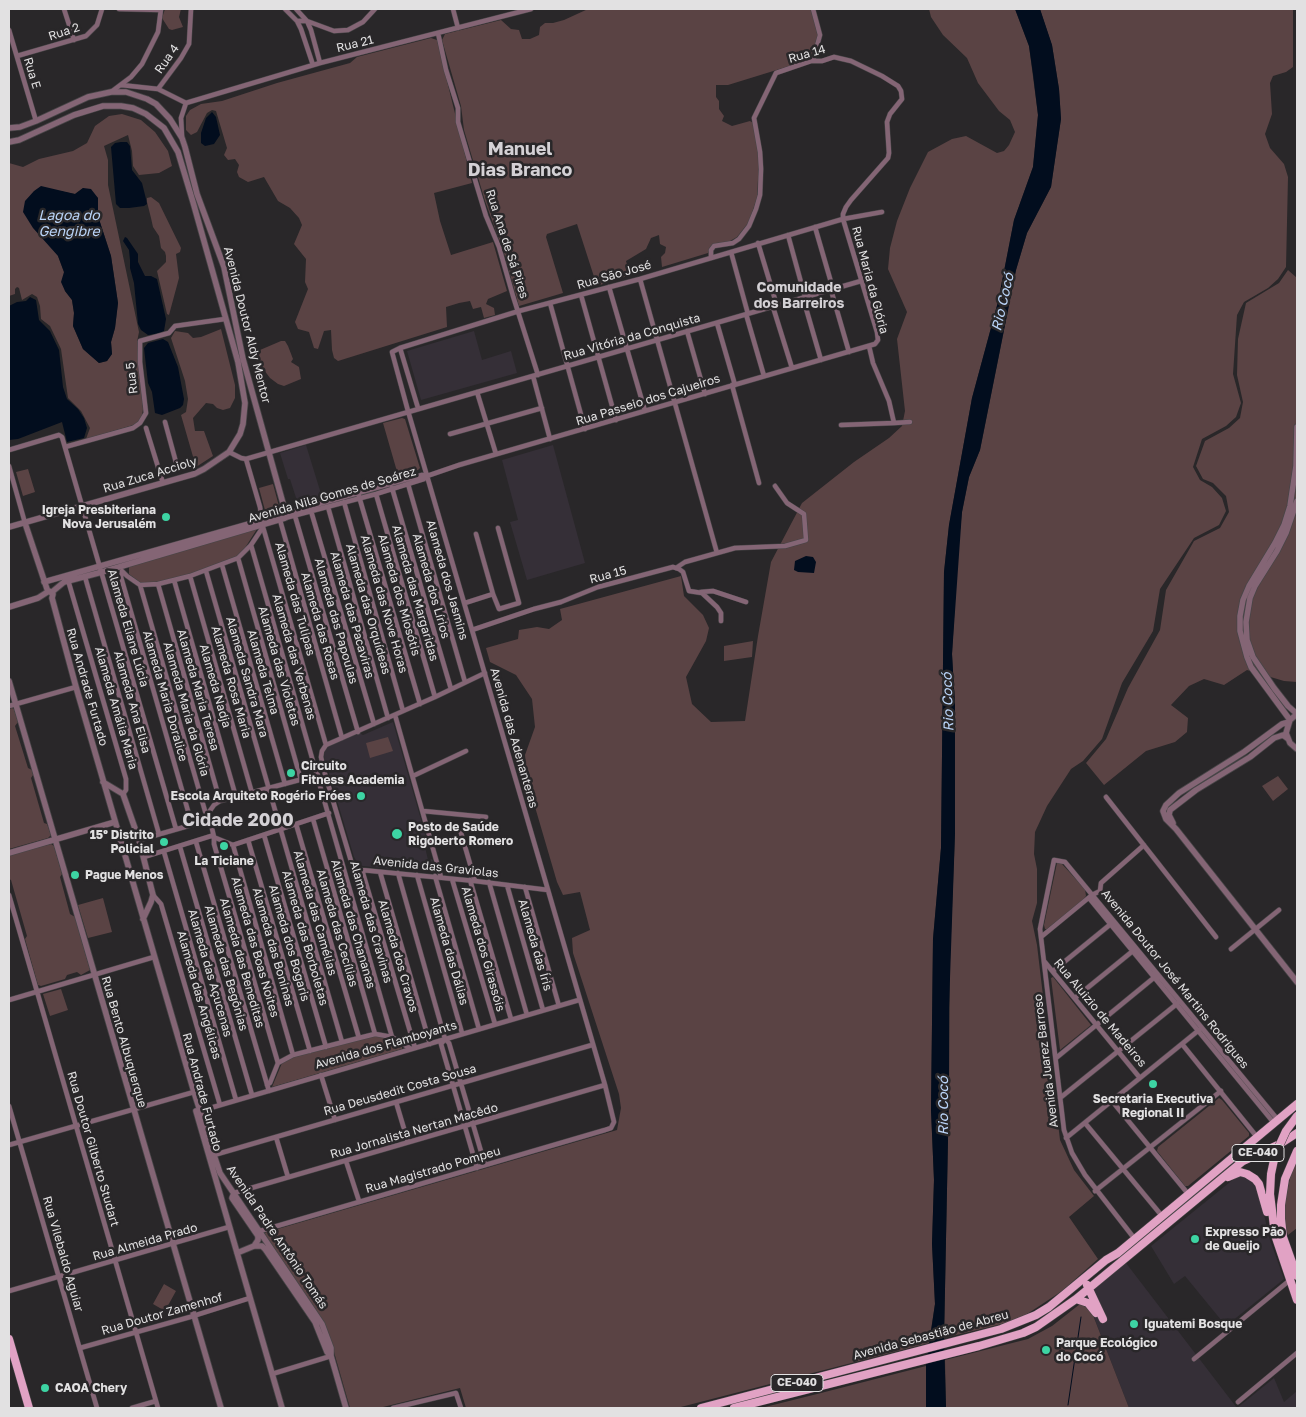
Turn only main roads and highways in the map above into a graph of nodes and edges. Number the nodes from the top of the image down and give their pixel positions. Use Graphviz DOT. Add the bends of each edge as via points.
graph roads {
  1 [pos="1297,1104"];
  2 [pos="1297,1116"];
  3 [pos="1297,1133"];
  4 [pos="1297,1151"];
  5 [pos="1223,1179"];
  6 [pos="1182,1201"];
  7 [pos="1187,1208"];
  8 [pos="1162,1216"];
  9 [pos="1166,1224"];
  10 [pos="1275,1235"];
  11 [pos="1118,1253"];
  12 [pos="1295,1276"];
  13 [pos="1098,1282"];
  14 [pos="1086,1287"];
  15 [pos="1076,1299"];
  16 [pos="1297,1300"];
  17 [pos="1049,1307"];
  18 [pos="1100,1318"];
  19 [pos="9,1338"];
  20 [pos="710,1407"];
  21 [pos="29,1408"];
  22 [pos="701,1408"];
  23 [pos="734,1408"];
  1 -- 6 [label="main road, Avenida Sebastião de Abreu / CE-040"];
  2 -- 10 [label="main road, bridge" via="1276,1150 1271,1174"];
  3 -- 5 [label="main road, CE-040" via="1247,1158"];
  4 -- 12 [label="main road" via="1286,1175 1281,1212 1283,1237"];
  5 -- 7 [label="main road, Avenida Sebastião de Abreu / CE-040"];
  5 -- 10 [label="main road" via="1240,1172 1255,1179"];
  6 -- 7 [label="main road"];
  6 -- 8 [label="main road, Avenida Sebastião de Abreu / CE-040"];
  7 -- 9 [label="main road, Avenida Sebastião de Abreu / CE-040"];
  8 -- 9 [label="main road"];
  8 -- 11 [label="main road, Avenida Sebastião de Abreu / CE-040"];
  9 -- 13 [label="main road, Avenida Sebastião de Abreu / CE-040"];
  10 -- 12 [label="main road"];
  11 -- 14 [label="main road"];
  11 -- 17 [label="main road, Avenida Sebastião de Abreu / CE-040"];
  12 -- 16 [label="main road"];
  13 -- 14 [label="main road, Avenida Sebastião de Abreu / CE-040"];
  13 -- 18 [label="main road" via="1095,1292"];
  14 -- 15 [label="main road, Avenida Sebastião de Abreu / CE-040"];
  14 -- 17 [label="main road"];
  14 -- 18 [label="main road"];
  15 -- 18 [label="main road" via="1088,1303"];
  15 -- 23 [label="main road, Avenida Sebastião de Abreu / CE-040" via="1023,1333"];
  17 -- 20 [label="main road, Avenida Sebastião de Abreu / CE-040" via="1018,1323"];
  19 -- 21 [label="main road"];
  20 -- 22 [label="main road, Avenida Sebastião de Abreu / CE-040"];
}
